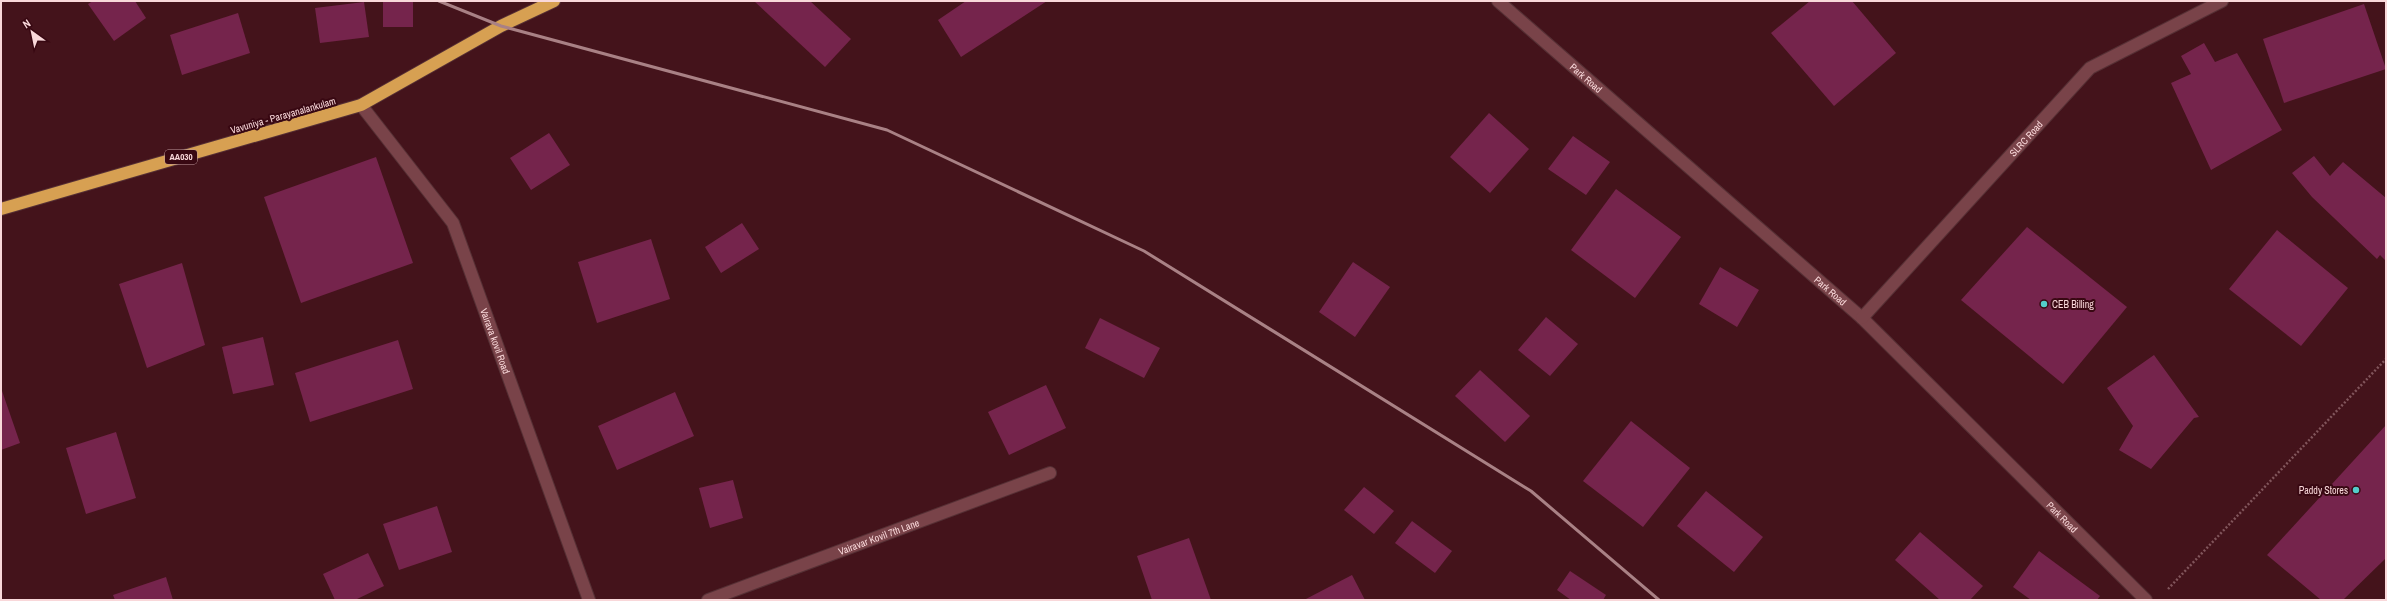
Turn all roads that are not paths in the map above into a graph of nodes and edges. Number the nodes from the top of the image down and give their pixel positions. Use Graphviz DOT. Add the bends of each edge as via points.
graph roads {
  1 [pos="554,1"];
  2 [pos="1498,1"];
  3 [pos="2222,1"];
  4 [pos="362,105"];
  5 [pos="1,210"];
  6 [pos="1862,318"];
  7 [pos="1050,473"];
  8 [pos="589,600"];
  9 [pos="708,600"];
  10 [pos="2146,600"];
  1 -- 4 [label="highway, Vavuniya - Parayanalankulam / AA030" via="501,26"];
  2 -- 6 [label="street, Park Road"];
  3 -- 6 [label="street, SLRC Road" via="2090,68"];
  4 -- 5 [label="highway, Vavuniya - Parayanalankulam / AA030"];
  4 -- 8 [label="street, Vairava kovil Road" via="453,223"];
  6 -- 10 [label="street, Park Road"];
  7 -- 9 [label="street, Vairavar Kovil 7th Lane"];
}
